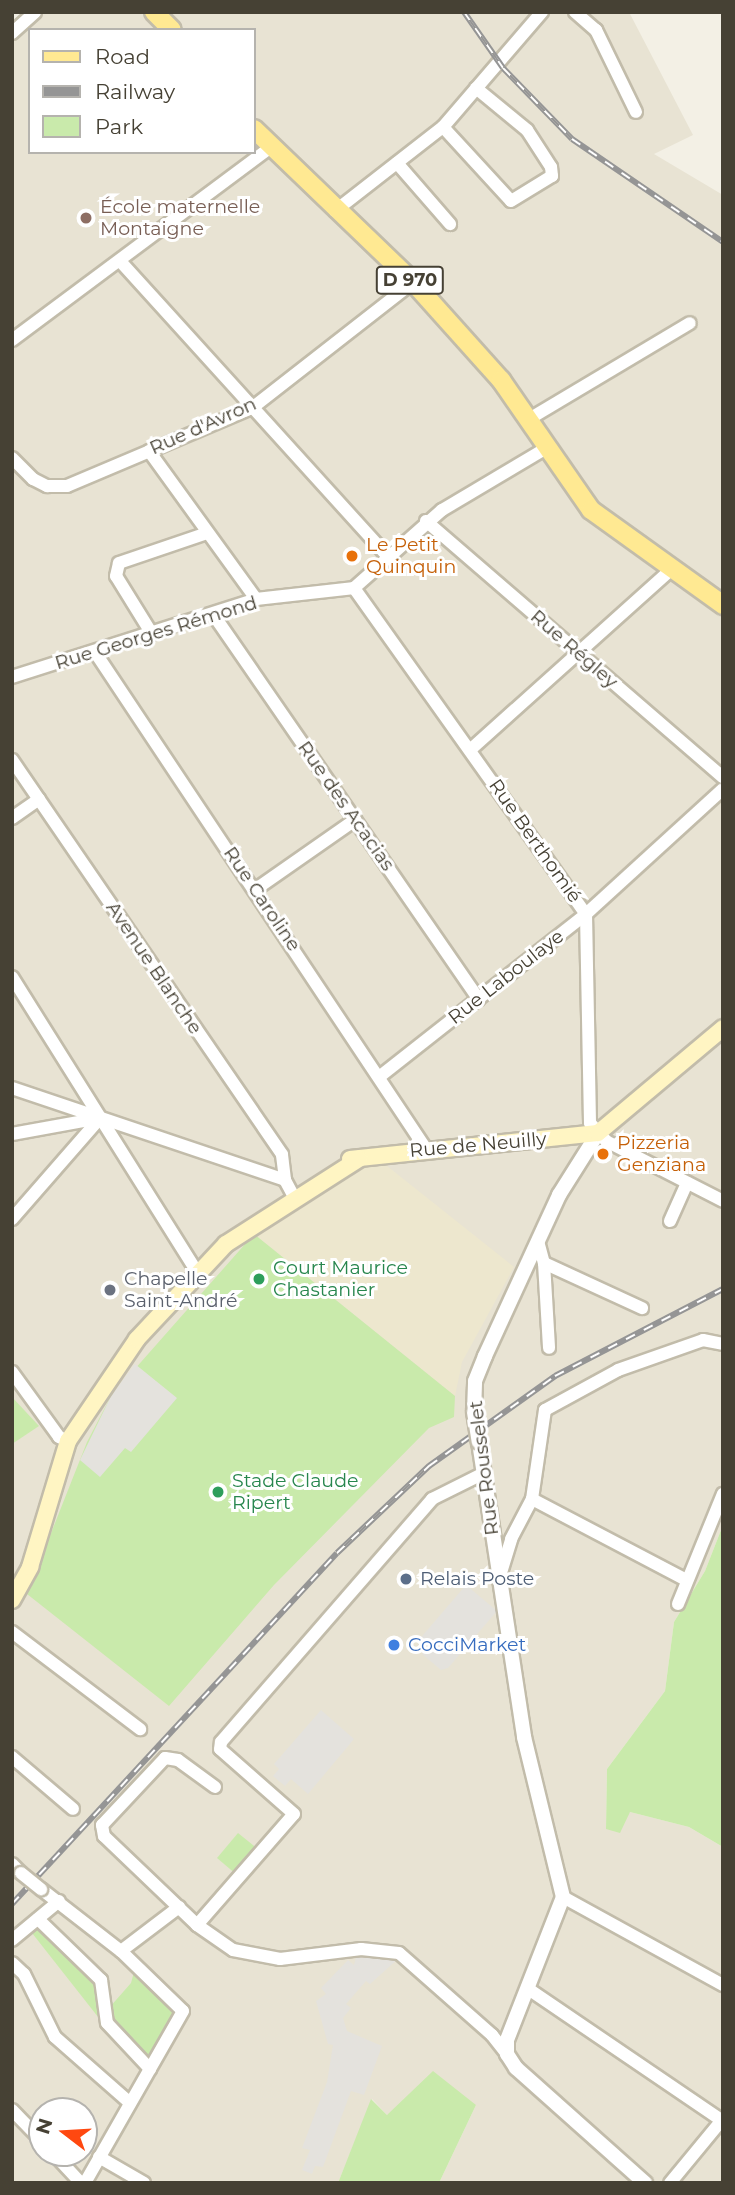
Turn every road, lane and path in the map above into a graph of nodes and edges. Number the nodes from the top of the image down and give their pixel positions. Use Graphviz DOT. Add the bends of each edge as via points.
graph roads {
  1 [pos="35,12"];
  2 [pos="542,12"];
  3 [pos="575,12"];
  4 [pos="12,33"];
  5 [pos="476,88"];
  6 [pos="636,112"];
  7 [pos="443,127"];
  8 [pos="256,131"];
  9 [pos="270,148"];
  10 [pos="397,163"];
  11 [pos="335,211"];
  12 [pos="450,224"];
  13 [pos="120,261"];
  14 [pos="413,282"];
  15 [pos="690,323"];
  16 [pos="12,340"];
  17 [pos="252,408"];
  18 [pos="529,419"];
  19 [pos="548,447"];
  20 [pos="149,450"];
  21 [pos="12,458"];
  22 [pos="426,521"];
  23 [pos="207,533"];
  24 [pos="387,555"];
  25 [pos="672,569"];
  26 [pos="354,588"];
  27 [pos="256,599"];
  28 [pos="723,605"];
  29 [pos="213,614"];
  30 [pos="152,634"];
  31 [pos="94,652"];
  32 [pos="579,654"];
  33 [pos="12,677"];
  34 [pos="470,750"];
  35 [pos="12,761"];
  36 [pos="723,777"];
  37 [pos="723,789"];
  38 [pos="40,799"];
  39 [pos="12,818"];
  40 [pos="355,820"];
  41 [pos="256,889"];
  42 [pos="586,914"];
  43 [pos="12,977"];
  44 [pos="479,999"];
  45 [pos="719,1036"];
  46 [pos="379,1077"];
  47 [pos="12,1088"];
  48 [pos="100,1118"];
  49 [pos="598,1133"];
  50 [pos="12,1135"];
  51 [pos="426,1149"];
  52 [pos="687,1183"];
  53 [pos="290,1190"];
  54 [pos="723,1201"];
  55 [pos="12,1219"];
  56 [pos="670,1221"];
  57 [pos="538,1241"];
  58 [pos="544,1263"];
  59 [pos="198,1274"];
  60 [pos="642,1308"];
  61 [pos="723,1344"];
  62 [pos="549,1348"];
  63 [pos="12,1372"];
  64 [pos="68,1441"];
  65 [pos="484,1474"];
  66 [pos="723,1494"];
  67 [pos="532,1499"];
  68 [pos="686,1580"];
  69 [pos="498,1582"];
  70 [pos="13,1595"];
  71 [pos="678,1604"];
  72 [pos="12,1632"];
  73 [pos="140,1729"];
  74 [pos="12,1757"];
  75 [pos="215,1787"];
  76 [pos="73,1809"];
  77 [pos="17,1868"];
  78 [pos="563,1897"];
  79 [pos="59,1902"];
  80 [pos="179,1908"];
  81 [pos="38,1919"];
  82 [pos="197,1925"];
  83 [pos="12,1940"];
  84 [pos="121,1951"];
  85 [pos="12,1963"];
  86 [pos="723,1986"];
  87 [pos="527,1988"];
  88 [pos="508,2054"];
  89 [pos="150,2069"];
  90 [pos="130,2103"];
  91 [pos="12,2110"];
  92 [pos="722,2120"];
  93 [pos="28,2127"];
  94 [pos="99,2157"];
  95 [pos="67,2167"];
  96 [pos="83,2183"];
  97 [pos="144,2183"];
  98 [pos="645,2183"];
  99 [pos="670,2183"];
  1 -- 4 [label="street"];
  2 -- 5 [label="street"];
  3 -- 6 [label="street" via="596,30"];
  5 -- 7 [label="street"];
  5 -- 7 [label="street" via="527,130 552,176 511,201"];
  7 -- 10 [label="street"];
  8 -- 9 [label="main road, D 970"];
  9 -- 11 [label="main road, D 970"];
  9 -- 13 [label="street"];
  10 -- 11 [label="street"];
  10 -- 12 [label="street"];
  11 -- 14 [label="main road, D 970"];
  13 -- 16 [label="street"];
  13 -- 17 [label="street"];
  14 -- 17 [label="street, Rue d'Avron"];
  14 -- 18 [label="main road, D 970" via="501,380"];
  15 -- 18 [label="street"];
  17 -- 20 [label="street, Rue d'Avron"];
  17 -- 24 [label="street"];
  18 -- 19 [label="main road, D 970"];
  19 -- 22 [label="street"];
  19 -- 25 [label="main road, D 970" via="591,510"];
  20 -- 21 [label="street, Rue d'Avron" via="67,486 47,486 33,479"];
  20 -- 23 [label="street"];
  22 -- 24 [label="street"];
  22 -- 32 [label="street, Rue Régley"];
  23 -- 27 [label="street"];
  23 -- 30 [label="street" via="119,563 116,576"];
  24 -- 26 [label="street"];
  25 -- 28 [label="main road, D 970"];
  25 -- 32 [label="street"];
  26 -- 27 [label="street, Rue Georges Rémond"];
  26 -- 34 [label="street, Rue Berthomié"];
  27 -- 29 [label="street, Rue Georges Rémond"];
  29 -- 30 [label="street, Rue Georges Rémond"];
  29 -- 40 [label="street, Rue des Acacias"];
  30 -- 31 [label="street, Rue Georges Rémond"];
  31 -- 33 [label="street, Rue Georges Rémond"];
  31 -- 41 [label="street, Rue Caroline"];
  32 -- 34 [label="street"];
  32 -- 36 [label="street, Rue Régley"];
  34 -- 42 [label="street, Rue Berthomié"];
  35 -- 38 [label="street, Avenue Blanche"];
  37 -- 42 [label="street, Rue Laboulaye"];
  38 -- 39 [label="street"];
  38 -- 53 [label="street, Avenue Blanche" via="282,1155"];
  40 -- 41 [label="street"];
  40 -- 44 [label="street, Rue des Acacias"];
  41 -- 46 [label="street, Rue Caroline"];
  42 -- 44 [label="street, Rue Laboulaye"];
  42 -- 49 [label="street, Rue Berthomié" via="590,1123"];
  43 -- 48 [label="street"];
  44 -- 46 [label="street, Rue Laboulaye"];
  45 -- 49 [label="main road"];
  46 -- 51 [label="street, Rue Caroline"];
  47 -- 48 [label="street"];
  48 -- 50 [label="street"];
  48 -- 53 [label="street"];
  48 -- 55 [label="street"];
  48 -- 59 [label="street"];
  49 -- 51 [label="main road, Rue de Neuilly"];
  49 -- 52 [label="street"];
  49 -- 57 [label="street, Rue Rousselet" via="559,1195"];
  51 -- 53 [label="main road, Rue de Neuilly" via="347,1159"];
  52 -- 54 [label="street"];
  52 -- 56 [label="street"];
  53 -- 59 [label="main road, Rue de Neuilly"];
  57 -- 58 [label="street"];
  57 -- 65 [label="street, Rue Rousselet, bridge" via="475,1381 474,1412"];
  58 -- 60 [label="street"];
  58 -- 62 [label="street"];
  59 -- 64 [label="main road, Rue de Neuilly" via="137,1339"];
  61 -- 67 [label="street" via="703,1340 618,1370 545,1410"];
  63 -- 64 [label="street" via="59,1437"];
  64 -- 70 [label="main road, Rue de Neuilly" via="30,1567"];
  65 -- 69 [label="street, Rue Rousselet"];
  65 -- 82 [label="street" via="432,1499 221,1742 220,1749 294,1814"];
  66 -- 68 [label="street"];
  67 -- 68 [label="street"];
  67 -- 69 [label="street" via="511,1539"];
  68 -- 71 [label="street"];
  69 -- 78 [label="street, Rue Rousselet" via="524,1737"];
  72 -- 73 [label="street"];
  74 -- 76 [label="street"];
  75 -- 80 [label="street" via="178,1759 165,1758 102,1825 104,1836"];
  77 -- 79 [label="street, bridge"];
  78 -- 86 [label="street"];
  78 -- 87 [label="street"];
  79 -- 81 [label="street"];
  79 -- 84 [label="street"];
  80 -- 82 [label="street"];
  80 -- 84 [label="street"];
  81 -- 83 [label="street"];
  81 -- 89 [label="street" via="101,1980 107,2023"];
  82 -- 88 [label="street" via="233,1950 263,1957 361,1949 399,1953"];
  84 -- 89 [label="street" via="183,2011"];
  85 -- 90 [label="street" via="24,1975 55,2037"];
  87 -- 88 [label="street" via="507,2040"];
  87 -- 92 [label="street"];
  88 -- 98 [label="street" via="516,2068"];
  89 -- 90 [label="street"];
  90 -- 94 [label="street"];
  91 -- 93 [label="street"];
  92 -- 99 [label="street"];
  94 -- 96 [label="street"];
  94 -- 97 [label="street"];
  95 -- 96 [label="street"];
}
